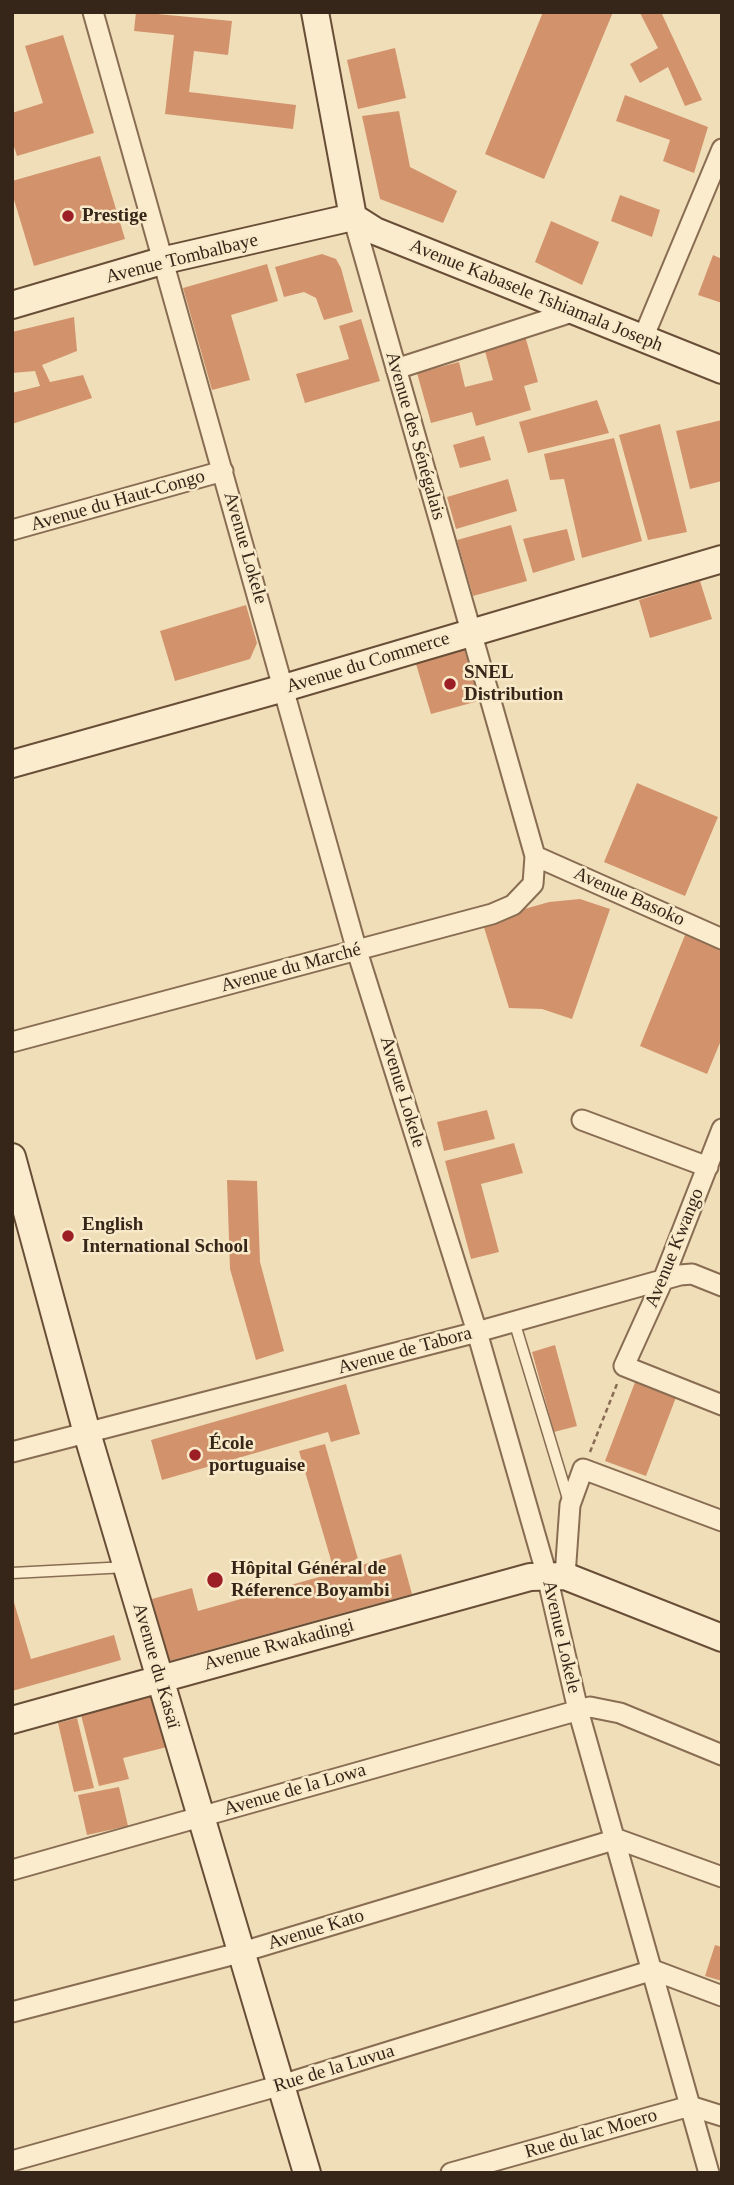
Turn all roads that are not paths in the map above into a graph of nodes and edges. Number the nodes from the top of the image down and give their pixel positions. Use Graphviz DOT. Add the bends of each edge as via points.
graph roads {
  1 [pos="93,12"];
  2 [pos="314,12"];
  3 [pos="722,149"];
  4 [pos="353,217"];
  5 [pos="165,260"];
  6 [pos="12,305"];
  7 [pos="572,312"];
  8 [pos="643,338"];
  9 [pos="396,369"];
  10 [pos="722,370"];
  11 [pos="223,471"];
  12 [pos="12,530"];
  13 [pos="722,559"];
  14 [pos="470,632"];
  15 [pos="284,688"];
  16 [pos="12,764"];
  17 [pos="535,856"];
  18 [pos="722,939"];
  19 [pos="357,951"];
  20 [pos="12,1042"];
  21 [pos="582,1120"];
  22 [pos="722,1129"];
  23 [pos="12,1157"];
  24 [pos="708,1167"];
  25 [pos="663,1280"];
  26 [pos="722,1286"];
  27 [pos="514,1321"];
  28 [pos="477,1332"];
  29 [pos="722,1405"];
  30 [pos="87,1433"];
  31 [pos="12,1452"];
  32 [pos="570,1505"];
  33 [pos="722,1521"];
  34 [pos="127,1567"];
  35 [pos="12,1573"];
  36 [pos="556,1576"];
  37 [pos="722,1638"];
  38 [pos="159,1677"];
  39 [pos="578,1710"];
  40 [pos="12,1720"];
  41 [pos="722,1755"];
  42 [pos="201,1817"];
  43 [pos="617,1839"];
  44 [pos="12,1870"];
  45 [pos="722,1877"];
  46 [pos="239,1953"];
  47 [pos="653,1970"];
  48 [pos="722,1996"];
  49 [pos="12,2012"];
  50 [pos="278,2086"];
  51 [pos="690,2106"];
  52 [pos="722,2116"];
  53 [pos="12,2163"];
  54 [pos="14,2173"];
  55 [pos="307,2173"];
  56 [pos="451,2173"];
  57 [pos="709,2173"];
  1 -- 5 [label="street, Avenue Lokele"];
  2 -- 4 [label="street, Avenue des Sénégalais"];
  3 -- 8 [label="street"];
  4 -- 5 [label="street, Avenue Tombalbaye"];
  4 -- 7 [label="street, Avenue Kabasele Tshiamala Joseph" via="375,231"];
  4 -- 9 [label="street, Avenue des Sénégalais"];
  5 -- 6 [label="street, Avenue Tombalbaye"];
  5 -- 11 [label="street, Avenue Lokele"];
  7 -- 8 [label="street, Avenue Kabasele Tshiamala Joseph"];
  7 -- 9 [label="street"];
  8 -- 10 [label="street, Avenue Kabasele Tshiamala Joseph"];
  9 -- 14 [label="street, Avenue des Sénégalais"];
  11 -- 12 [label="street, Avenue du Haut-Congo"];
  11 -- 15 [label="street, Avenue Lokele"];
  13 -- 14 [label="street, Avenue du Commerce"];
  14 -- 15 [label="street, Avenue du Commerce"];
  14 -- 17 [label="street, Avenue des Sénégalais"];
  15 -- 16 [label="street, Avenue du Commerce"];
  15 -- 19 [label="street, Avenue Lokele"];
  17 -- 18 [label="street, Avenue Basoko"];
  17 -- 19 [label="street, Avenue du Marché" via="534,884 513,905"];
  19 -- 20 [label="street, Avenue du Marché"];
  19 -- 28 [label="street, Avenue Lokele"];
  21 -- 24 [label="street"];
  22 -- 24 [label="street, Avenue Kwango"];
  23 -- 30 [label="street, Avenue du Kasaï"];
  24 -- 25 [label="street, Avenue Kwango"];
  25 -- 26 [label="street, Avenue de Tabora" via="692,1274"];
  25 -- 27 [label="street, Avenue de Tabora"];
  25 -- 29 [label="street, Avenue Kwango" via="624,1366"];
  27 -- 28 [label="street, Avenue de Tabora"];
  27 -- 32 [label="lane"];
  28 -- 30 [label="street, Avenue de Tabora"];
  28 -- 36 [label="street, Avenue Lokele"];
  30 -- 31 [label="street, Avenue de Tabora"];
  30 -- 34 [label="street, Avenue du Kasaï"];
  32 -- 33 [label="street" via="583,1469"];
  32 -- 36 [label="street"];
  34 -- 35 [label="lane"];
  34 -- 38 [label="street, Avenue du Kasaï"];
  36 -- 37 [label="street"];
  36 -- 38 [label="street, Avenue Rwakadingi" via="514,1581"];
  36 -- 39 [label="street, Avenue Lokele"];
  38 -- 40 [label="street, Avenue Rwakadingi"];
  38 -- 42 [label="street, Avenue du Kasaï"];
  39 -- 41 [label="street, Avenue de la Lowa" via="601,1707"];
  39 -- 42 [label="street, Avenue de la Lowa"];
  39 -- 43 [label="street, Avenue Lokele"];
  42 -- 44 [label="street, Avenue de la Lowa"];
  42 -- 46 [label="street, Avenue du Kasaï"];
  43 -- 45 [label="street"];
  43 -- 46 [label="street, Avenue Kato"];
  43 -- 47 [label="street, Avenue Lokele"];
  46 -- 49 [label="street, Avenue Kato"];
  46 -- 50 [label="street, Avenue du Kasaï"];
  47 -- 48 [label="street"];
  47 -- 50 [label="street, Rue de la Luvua"];
  47 -- 51 [label="street, Avenue Lokele"];
  50 -- 53 [label="street, Rue de la Luvua"];
  50 -- 55 [label="street, Avenue du Kasaï"];
  51 -- 52 [label="street"];
  51 -- 56 [label="street, Rue du lac Moero"];
  51 -- 57 [label="street, Avenue Lokele"];
  53 -- 54 [label="street"];
}
